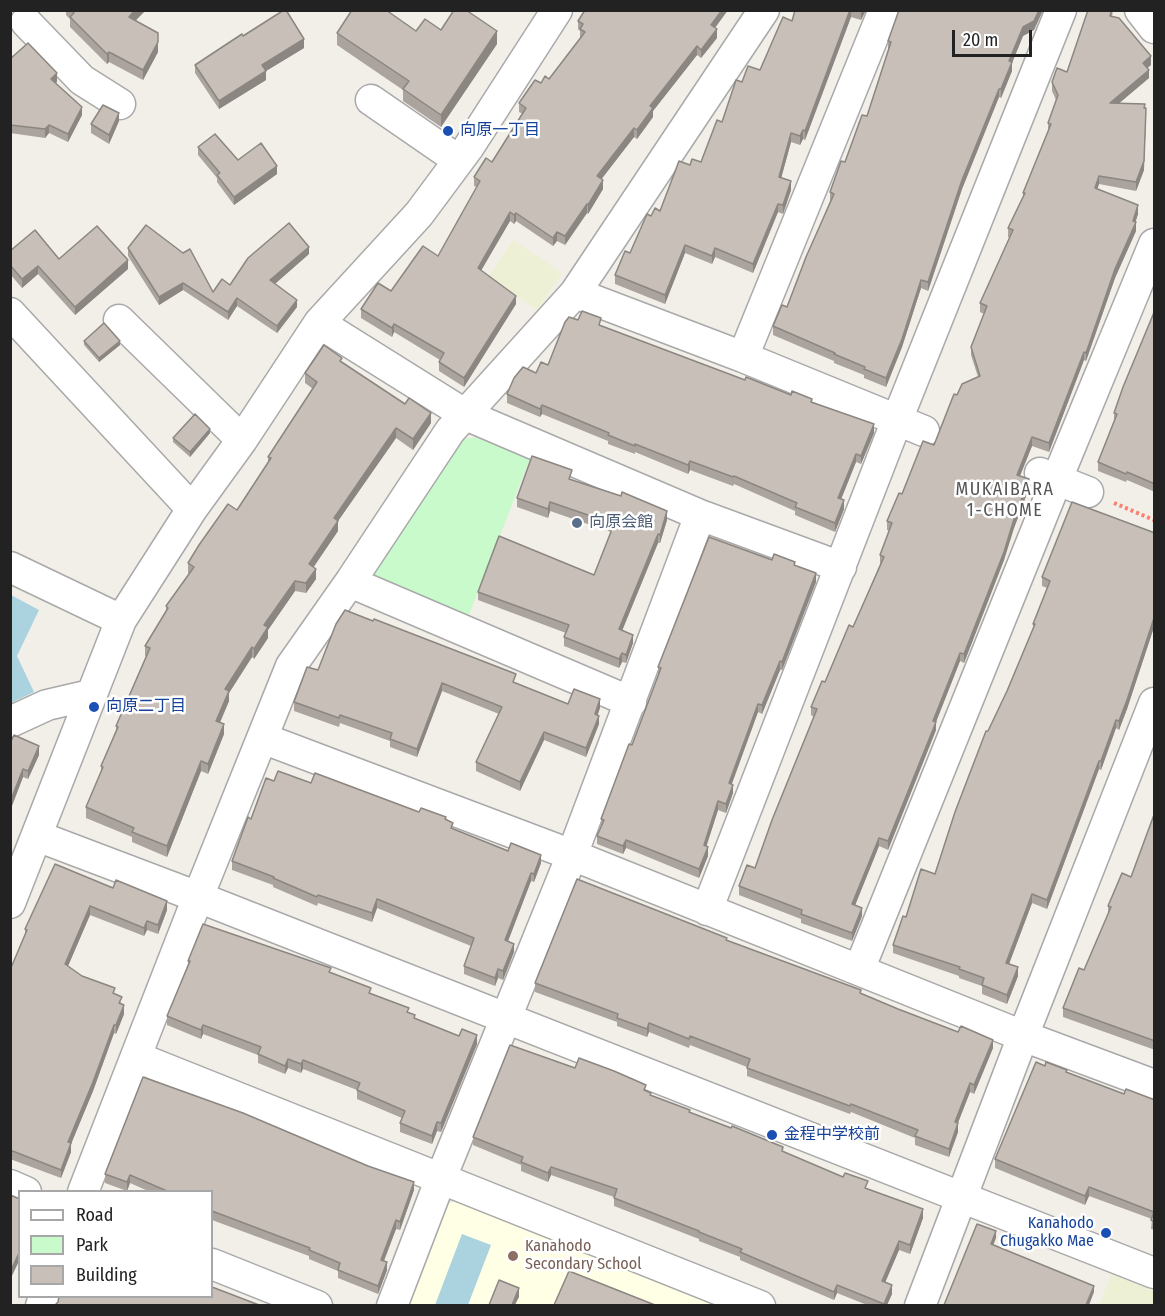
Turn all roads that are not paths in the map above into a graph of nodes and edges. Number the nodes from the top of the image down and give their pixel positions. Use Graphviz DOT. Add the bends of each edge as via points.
graph roads {
  1 [pos="557,10"];
  2 [pos="764,10"];
  3 [pos="884,10"];
  4 [pos="1060,10"];
  5 [pos="1140,10"];
  6 [pos="25,23"];
  7 [pos="1155,28"];
  8 [pos="371,100"];
  9 [pos="120,104"];
  10 [pos="458,160"];
  11 [pos="1155,244"];
  12 [pos="575,293"];
  13 [pos="10,313"];
  14 [pos="119,320"];
  15 [pos="319,323"];
  16 [pos="743,357"];
  17 [pos="466,415"];
  18 [pos="911,425"];
  19 [pos="242,440"];
  20 [pos="1048,476"];
  21 [pos="1088,492"];
  22 [pos="192,509"];
  23 [pos="700,515"];
  24 [pos="10,567"];
  25 [pos="840,567"];
  26 [pos="350,582"];
  27 [pos="121,620"];
  28 [pos="90,695"];
  29 [pos="631,702"];
  30 [pos="1155,703"];
  31 [pos="10,722"];
  32 [pos="262,738"];
  33 [pos="37,836"];
  34 [pos="572,855"];
  35 [pos="198,897"];
  36 [pos="10,903"];
  37 [pos="707,910"];
  38 [pos="859,970"];
  39 [pos="507,1018"];
  40 [pos="1023,1036"];
  41 [pos="136,1057"];
  42 [pos="1155,1085"];
  43 [pos="441,1178"];
  44 [pos="83,1190"];
  45 [pos="963,1197"];
  46 [pos="213,1264"];
  47 [pos="1155,1273"];
  48 [pos="317,1305"];
  49 [pos="392,1305"];
  50 [pos="760,1305"];
  51 [pos="920,1305"];
  1 -- 10 [label="street"];
  2 -- 12 [label="street"];
  3 -- 16 [label="street"];
  4 -- 18 [label="street"];
  5 -- 7 [label="street"];
  6 -- 9 [label="street" via="82,80"];
  8 -- 10 [label="street"];
  10 -- 15 [label="street" via="419,214"];
  11 -- 20 [label="street"];
  12 -- 16 [label="street"];
  12 -- 17 [label="street"];
  13 -- 22 [label="street"];
  14 -- 19 [label="street"];
  15 -- 17 [label="street"];
  15 -- 19 [label="street"];
  16 -- 18 [label="street"];
  17 -- 23 [label="street"];
  17 -- 26 [label="street" via="450,431"];
  18 -- 25 [label="street"];
  19 -- 22 [label="street"];
  20 -- 21 [label="street"];
  20 -- 38 [label="street"];
  22 -- 27 [label="street"];
  23 -- 25 [label="street"];
  23 -- 29 [label="street"];
  24 -- 27 [label="street"];
  25 -- 37 [label="street"];
  26 -- 29 [label="street"];
  26 -- 32 [label="street" via="291,666"];
  27 -- 28 [label="street"];
  28 -- 31 [label="street" via="47,705"];
  28 -- 33 [label="street"];
  29 -- 34 [label="street"];
  30 -- 40 [label="street"];
  32 -- 34 [label="street"];
  32 -- 35 [label="street"];
  33 -- 35 [label="street"];
  33 -- 36 [label="street"];
  34 -- 37 [label="street"];
  34 -- 39 [label="street"];
  35 -- 39 [label="street"];
  35 -- 41 [label="street"];
  37 -- 38 [label="street"];
  38 -- 40 [label="street"];
  39 -- 43 [label="street"];
  39 -- 45 [label="street"];
  40 -- 42 [label="street"];
  40 -- 45 [label="street"];
  41 -- 43 [label="street"];
  41 -- 44 [label="street"];
  43 -- 49 [label="street"];
  43 -- 50 [label="street"];
  45 -- 47 [label="street"];
  45 -- 51 [label="street"];
  46 -- 48 [label="street"];
}
